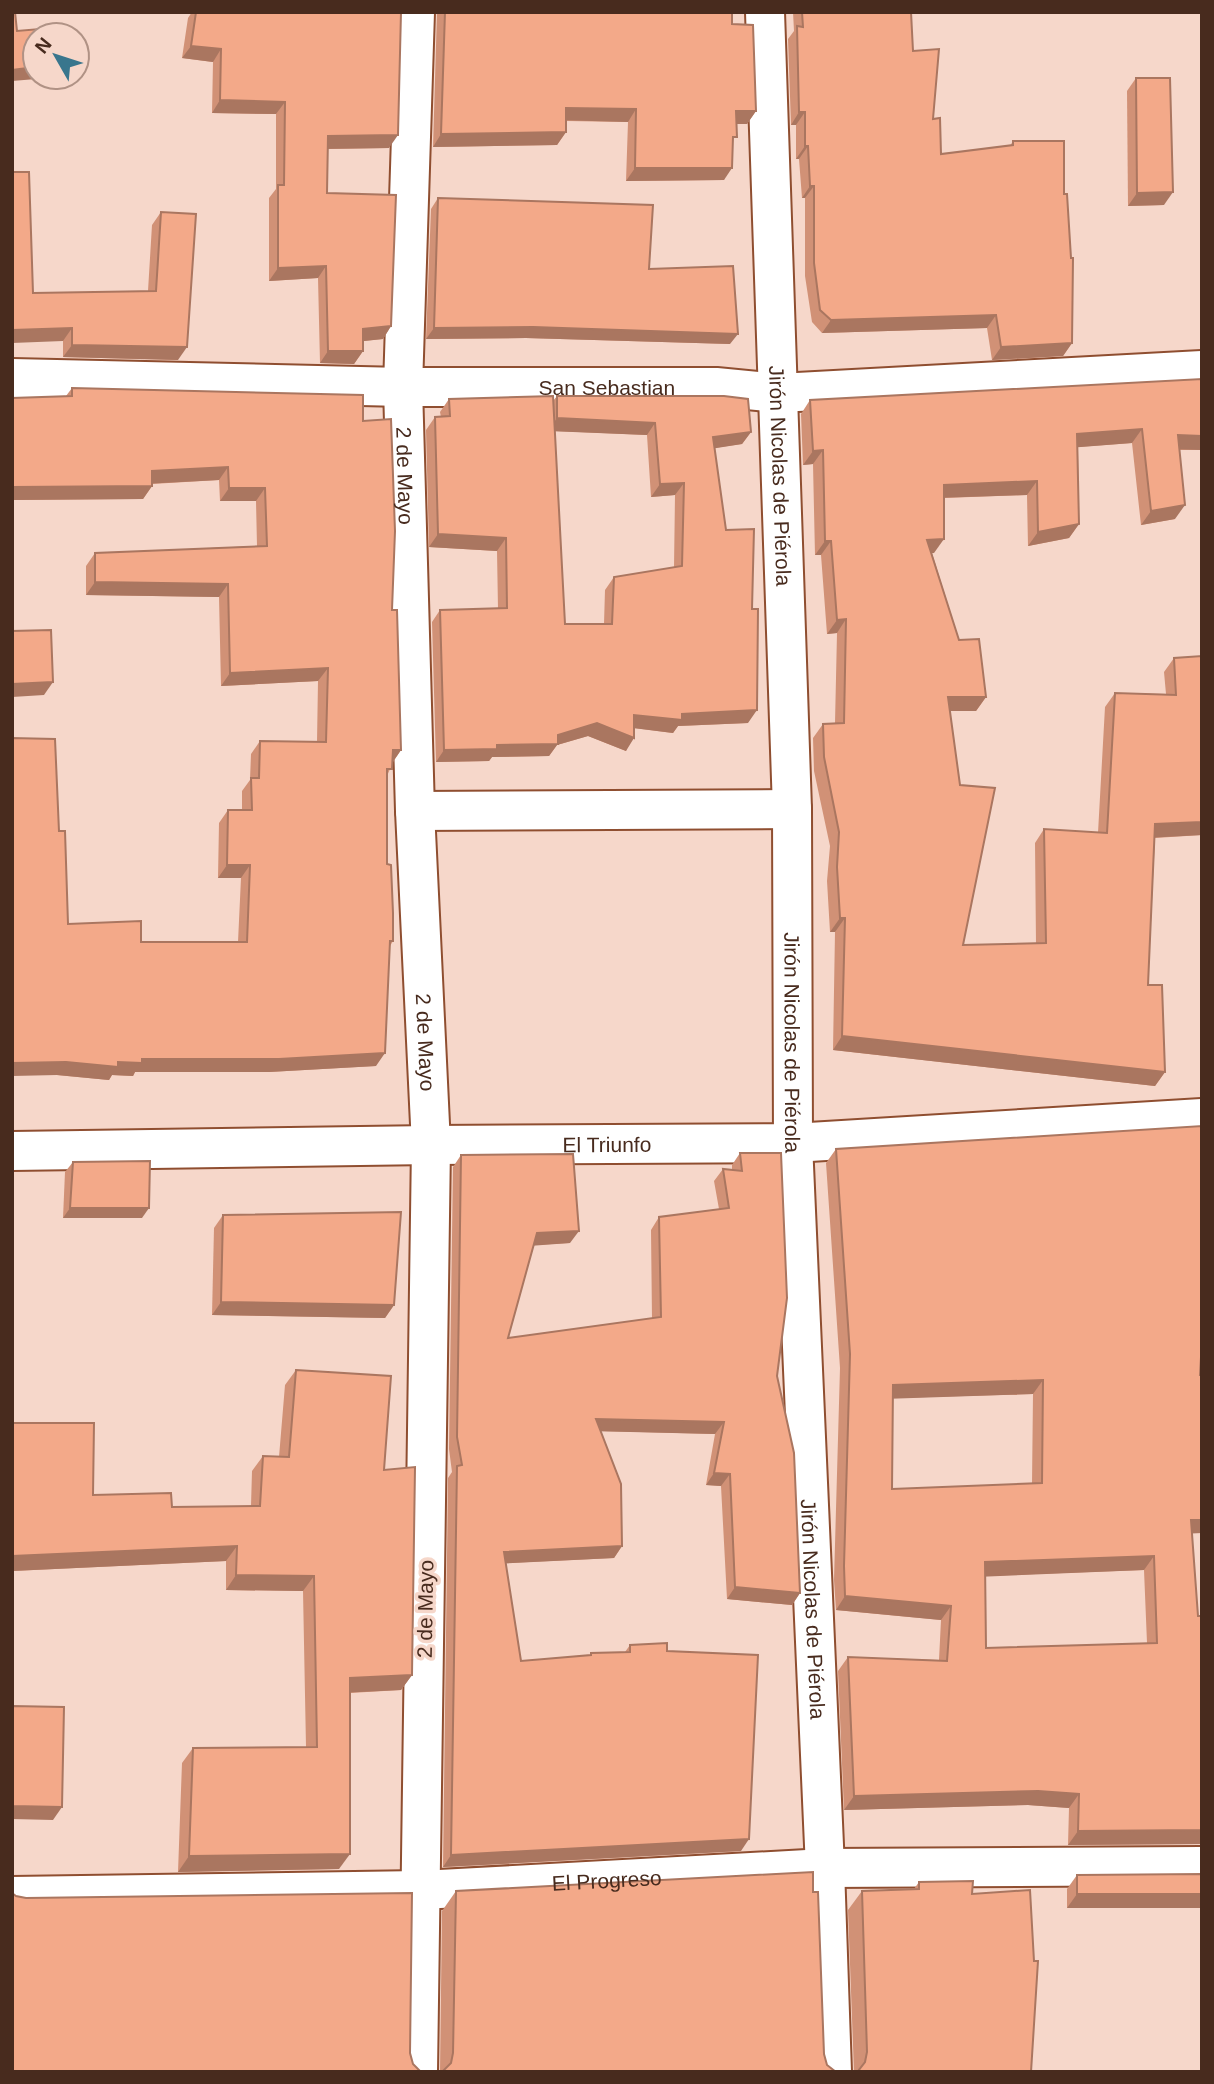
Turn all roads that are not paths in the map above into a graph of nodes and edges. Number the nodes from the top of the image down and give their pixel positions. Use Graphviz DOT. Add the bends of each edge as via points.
graph roads {
  1 [pos="415,12"];
  2 [pos="765,12"];
  3 [pos="1202,370"];
  4 [pos="12,379"];
  5 [pos="403,387"];
  6 [pos="779,393"];
  7 [pos="792,808"];
  8 [pos="415,811"];
  9 [pos="1202,1118"];
  10 [pos="793,1143"];
  11 [pos="431,1145"];
  12 [pos="12,1151"];
  13 [pos="1202,1866"];
  14 [pos="825,1868"];
  15 [pos="421,1890"];
  16 [pos="12,1896"];
  17 [pos="418,2072"];
  18 [pos="832,2072"];
  1 -- 5 [label="street, 2 de Mayo"];
  2 -- 6 [label="street, Jirón Nicolas de Piérola"];
  3 -- 6 [label="street, San Sebastian"];
  4 -- 5 [label="street, San Sebastian"];
  5 -- 6 [label="street, San Sebastian" via="716,387"];
  5 -- 8 [label="street, 2 de Mayo"];
  6 -- 7 [label="street, Jirón Nicolas de Piérola"];
  7 -- 8 [label="street"];
  7 -- 10 [label="street, Jirón Nicolas de Piérola"];
  8 -- 11 [label="street, 2 de Mayo"];
  9 -- 10 [label="street, El Triunfo"];
  10 -- 11 [label="street, El Triunfo"];
  10 -- 14 [label="street, Jirón Nicolas de Piérola"];
  11 -- 12 [label="street, El Triunfo"];
  11 -- 15 [label="street, 2 de Mayo"];
  13 -- 14 [label="street, El Progreso"];
  14 -- 15 [label="street, El Progreso"];
  14 -- 18 [label="street, Jirón Nicolas de Piérola"];
  15 -- 16 [label="street, El Progreso"];
  15 -- 17 [label="street, 2 de Mayo"];
}
